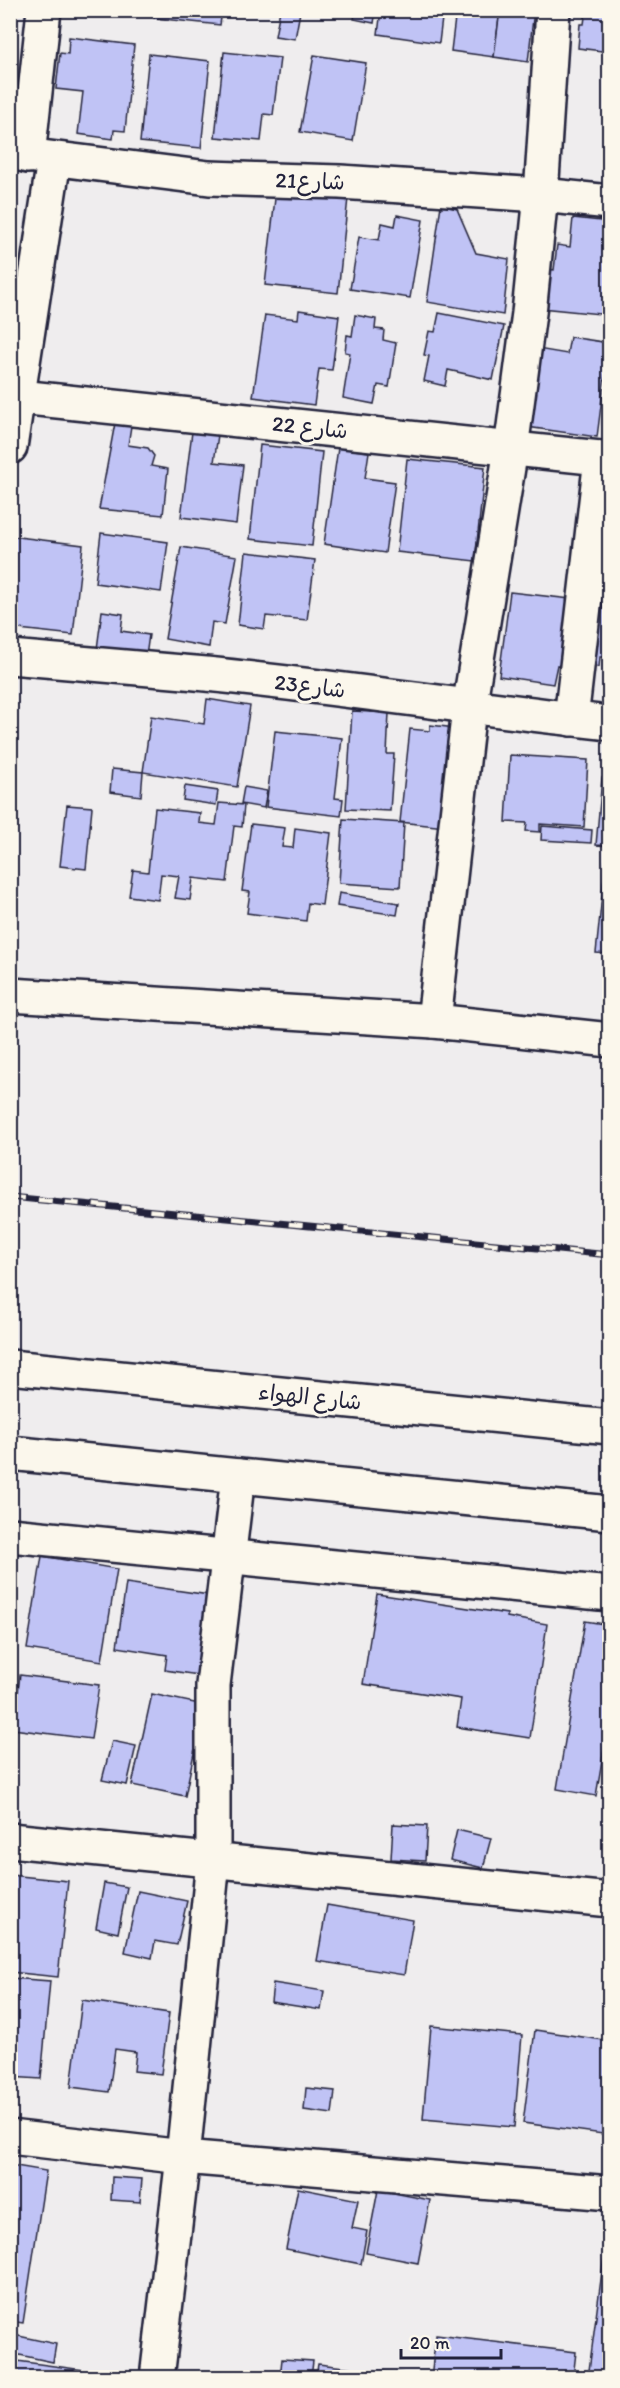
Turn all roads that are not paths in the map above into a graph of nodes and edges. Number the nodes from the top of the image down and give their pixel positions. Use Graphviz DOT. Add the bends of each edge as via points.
graph roads {
  1 [pos="44,10"];
  2 [pos="553,10"];
  3 [pos="31,156"];
  4 [pos="541,195"];
  5 [pos="609,202"];
  6 [pos="14,396"];
  7 [pos="10,447"];
  8 [pos="511,449"];
  9 [pos="605,459"];
  10 [pos="10,657"];
  11 [pos="469,708"];
  12 [pos="571,719"];
  13 [pos="609,723"];
  14 [pos="10,995"];
  15 [pos="434,1021"];
  16 [pos="609,1040"];
  17 [pos="10,1366"];
  18 [pos="609,1427"];
  19 [pos="10,1453"];
  20 [pos="238,1476"];
  21 [pos="609,1513"];
  22 [pos="10,1535"];
  23 [pos="226,1556"];
  24 [pos="609,1594"];
  25 [pos="10,1840"];
  26 [pos="213,1861"];
  27 [pos="609,1900"];
  28 [pos="10,2137"];
  29 [pos="183,2157"];
  30 [pos="609,2193"];
  31 [pos="157,2378"];
  1 -- 3 [label="main road"];
  2 -- 4 [label="main road"];
  3 -- 4 [label="main road, شارع21" via="209,178"];
  3 -- 6 [label="main road"];
  4 -- 5 [label="main road, شارع21"];
  4 -- 8 [label="main road"];
  6 -- 7 [label="main road"];
  6 -- 8 [label="main road, شارع 22"];
  8 -- 9 [label="main road, شارع 22"];
  8 -- 11 [label="main road"];
  9 -- 12 [label="main road"];
  10 -- 11 [label="main road, شارع23" via="207,674"];
  11 -- 12 [label="main road, شارع23"];
  11 -- 15 [label="main road"];
  12 -- 13 [label="main road, شارع23"];
  14 -- 15 [label="main road"];
  15 -- 16 [label="main road"];
  17 -- 18 [label="main road, شارع الهواء"];
  19 -- 20 [label="main road"];
  20 -- 21 [label="main road"];
  20 -- 23 [label="main road"];
  22 -- 23 [label="main road"];
  23 -- 24 [label="main road"];
  23 -- 26 [label="main road" via="213,1685"];
  25 -- 26 [label="main road"];
  26 -- 27 [label="main road"];
  26 -- 29 [label="main road"];
  28 -- 29 [label="main road"];
  29 -- 30 [label="main road"];
  29 -- 31 [label="main road"];
}
